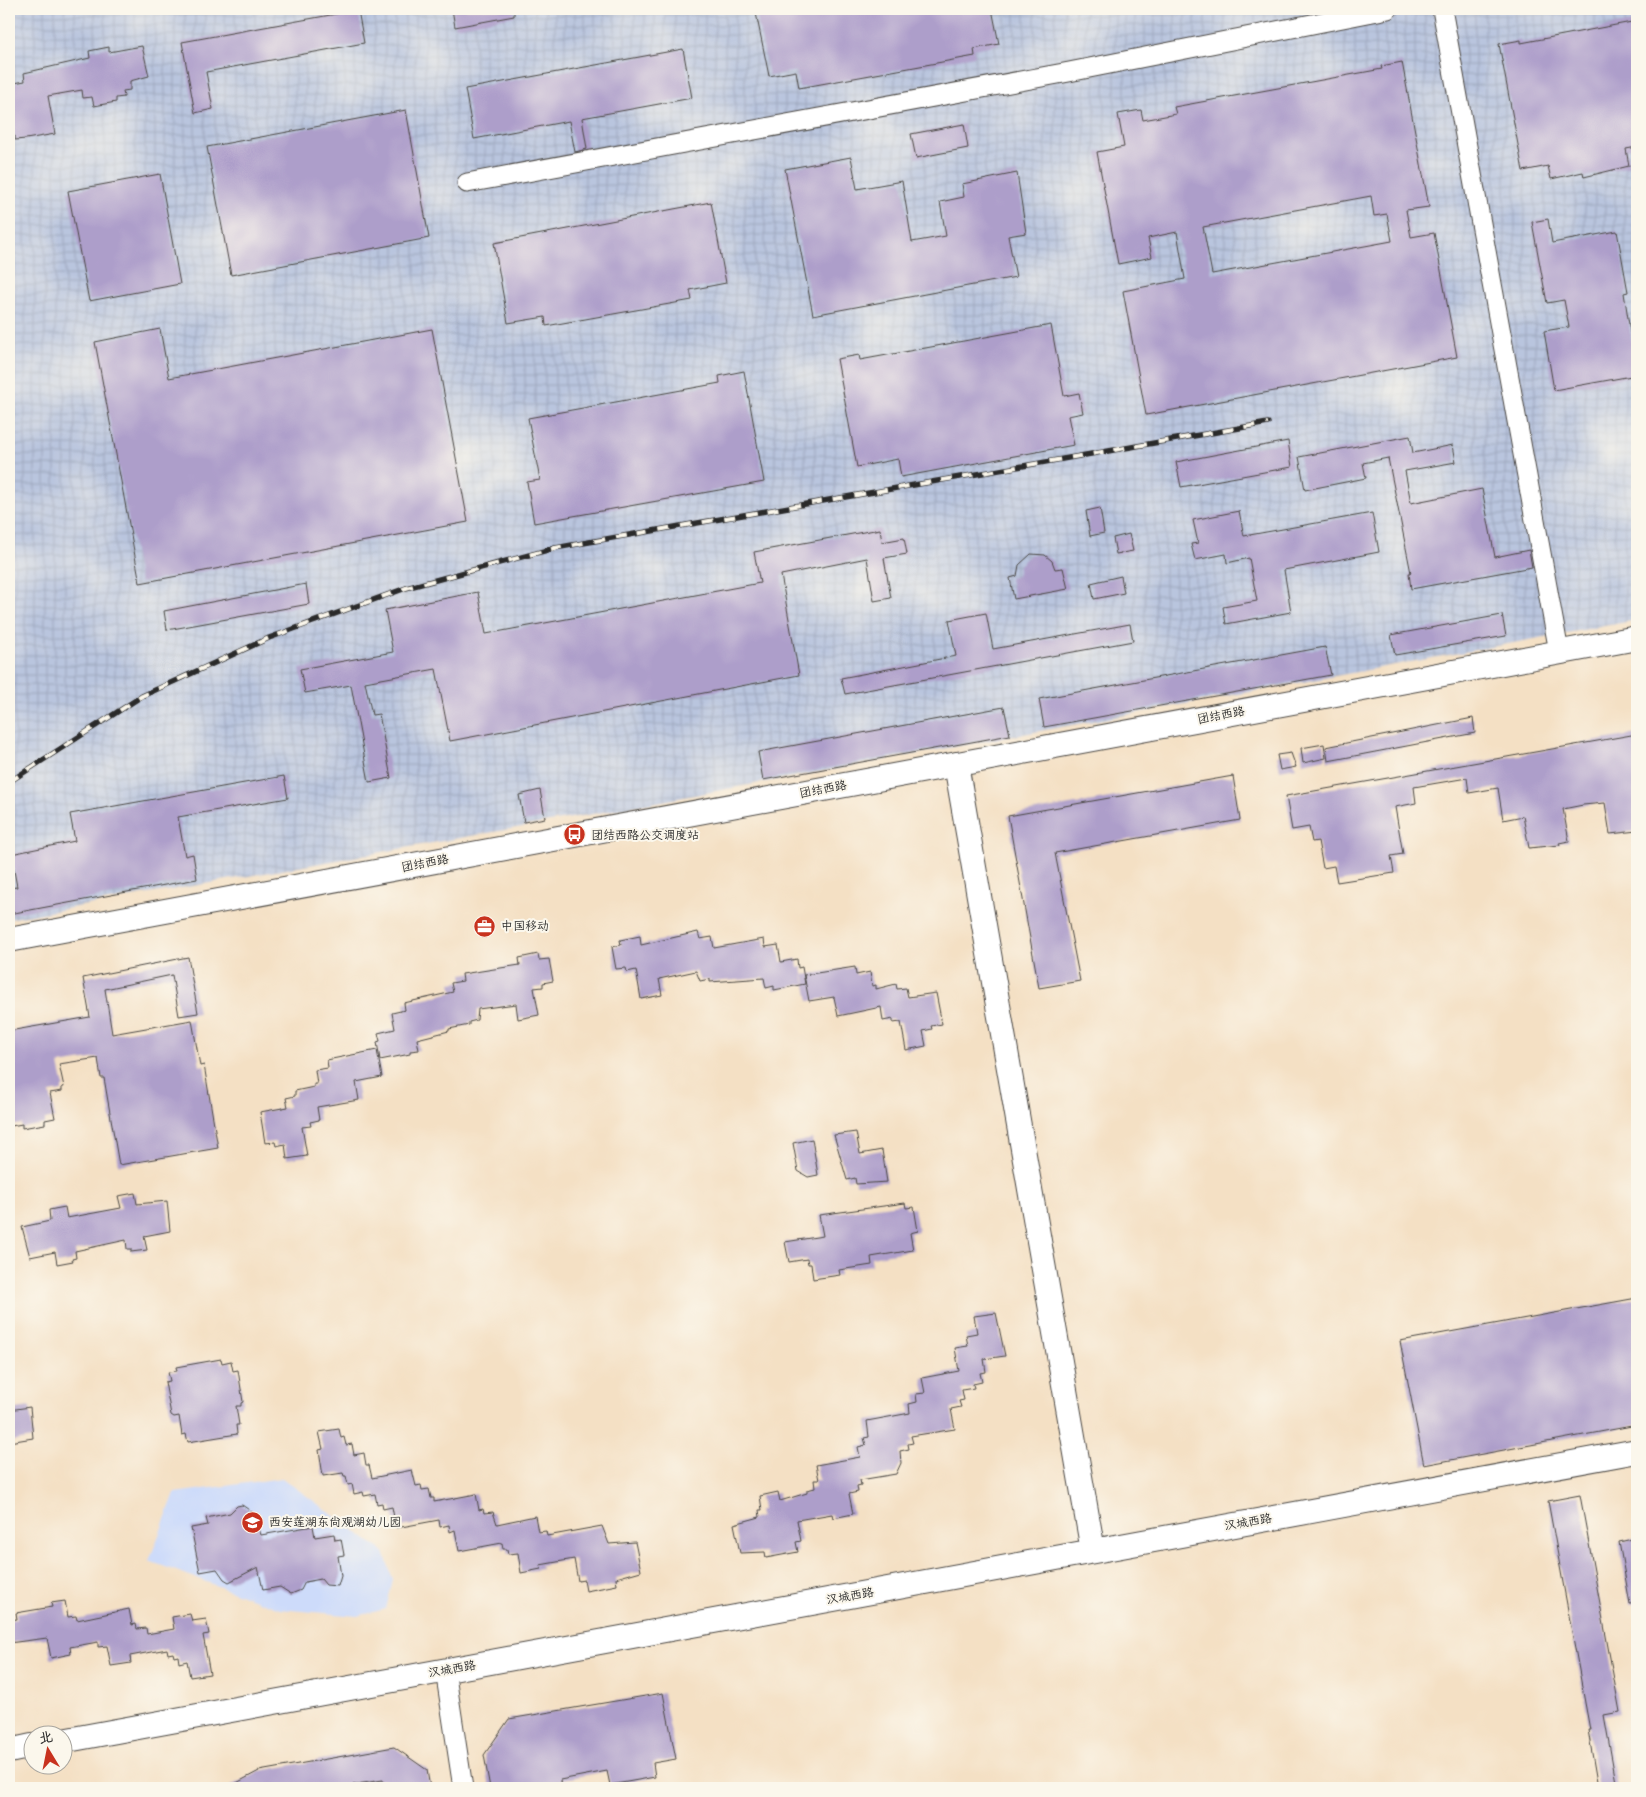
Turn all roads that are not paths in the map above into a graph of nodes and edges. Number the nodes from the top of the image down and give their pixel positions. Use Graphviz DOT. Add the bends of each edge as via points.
graph roads {
  1 [pos="1388,9"];
  2 [pos="1442,9"];
  3 [pos="467,182"];
  4 [pos="1637,638"];
  5 [pos="1559,652"];
  6 [pos="956,764"];
  7 [pos="9,940"];
  8 [pos="1637,1451"];
  9 [pos="1093,1551"];
  10 [pos="444,1670"];
  11 [pos="72,1739"];
  12 [pos="22,1748"];
  13 [pos="9,1750"];
  14 [pos="463,1788"];
  1 -- 3 [label="street" via="1061,73"];
  2 -- 5 [label="street"];
  4 -- 5 [label="street, 团结西路"];
  5 -- 6 [label="street, 团结西路"];
  6 -- 7 [label="street, 团结西路"];
  6 -- 9 [label="street"];
  8 -- 9 [label="street, 汉城西路"];
  9 -- 10 [label="street, 汉城西路"];
  10 -- 11 [label="street, 汉城西路"];
  10 -- 14 [label="street"];
  12 -- 13 [label="street"];
}
